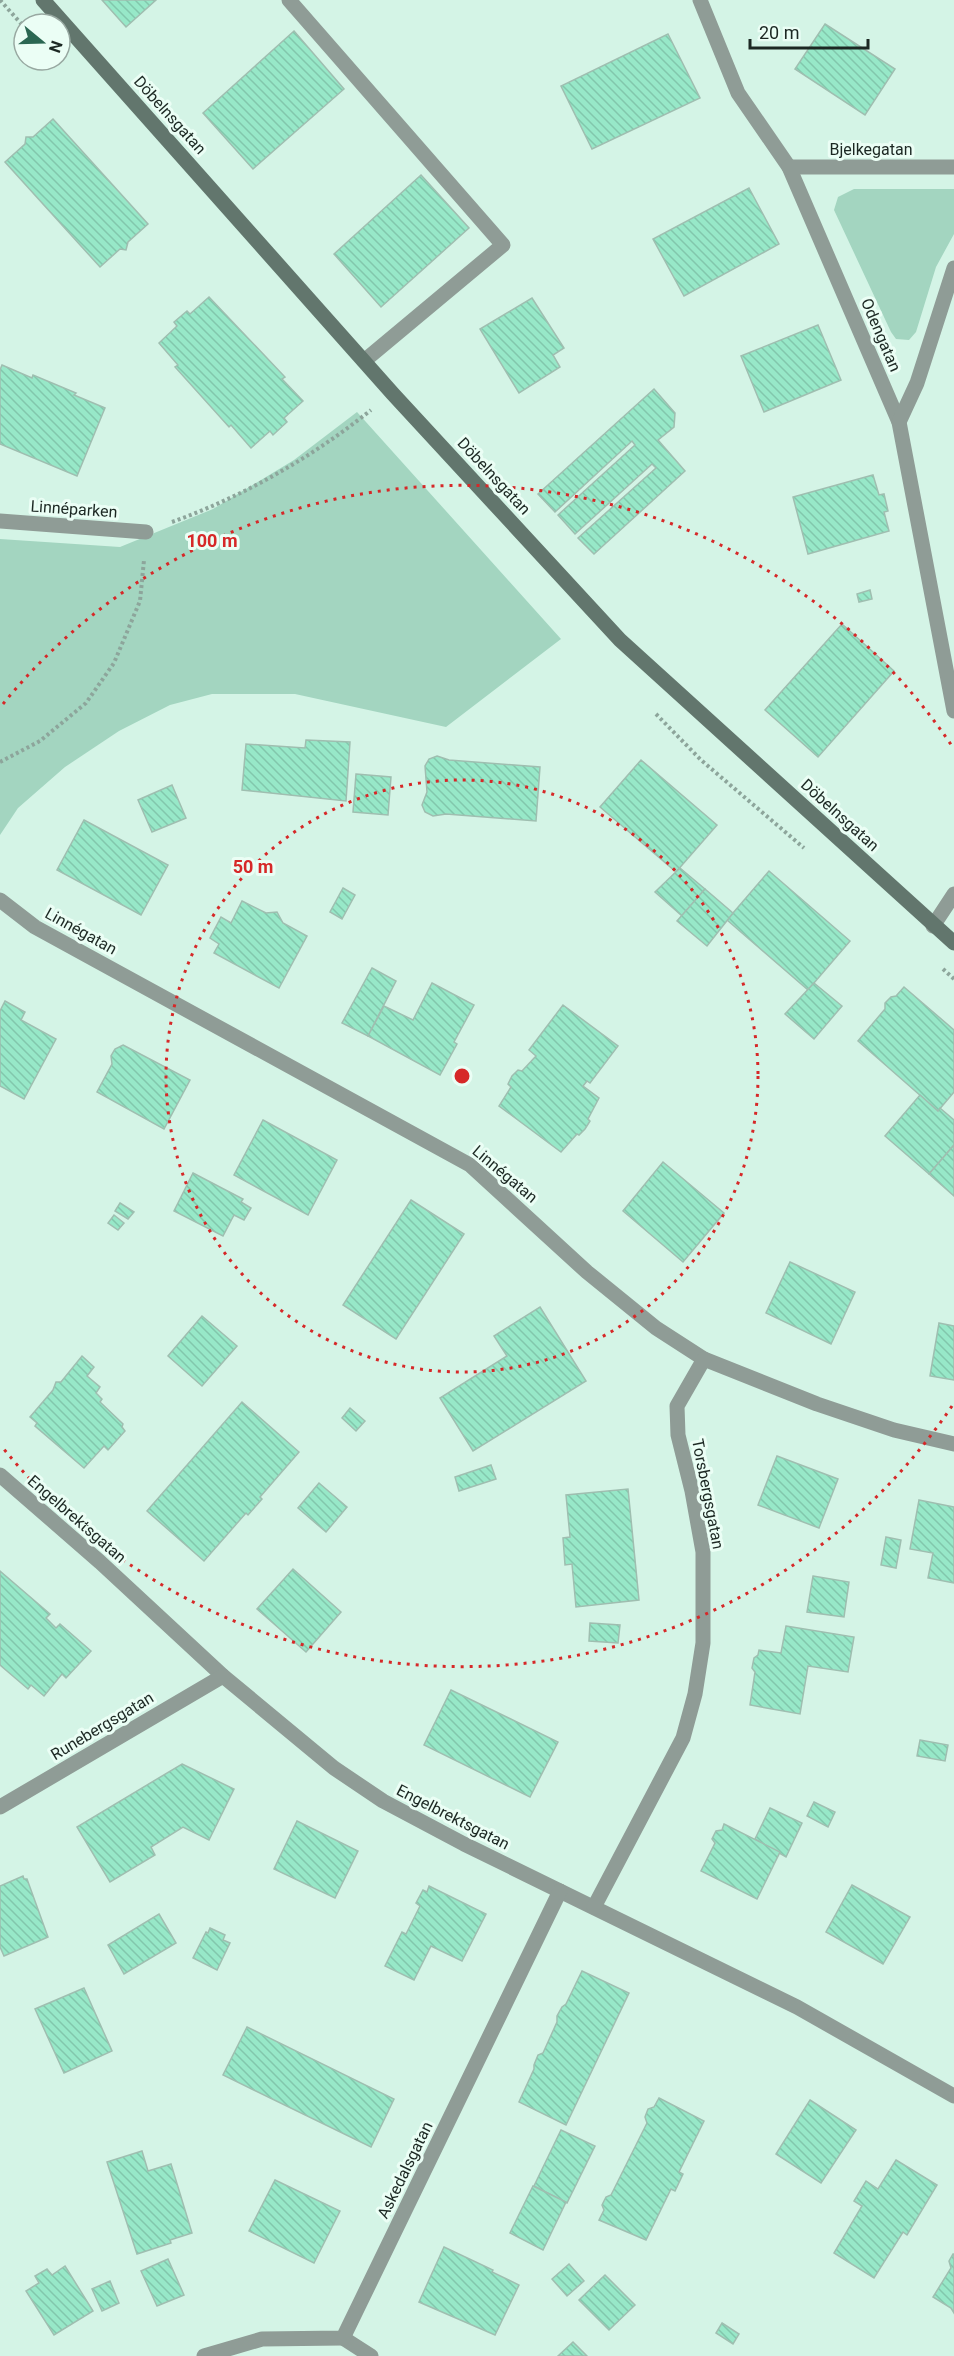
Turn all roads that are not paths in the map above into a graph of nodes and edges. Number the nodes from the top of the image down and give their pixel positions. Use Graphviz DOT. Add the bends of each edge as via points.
graph roads {
  1 [pos="43,0"];
  2 [pos="289,0"];
  3 [pos="700,0"];
  4 [pos="789,167"];
  5 [pos="954,167"];
  6 [pos="954,268"];
  7 [pos="364,361"];
  8 [pos="899,422"];
  9 [pos="0,520"];
  10 [pos="146,532"];
  11 [pos="954,711"];
  12 [pos="954,894"];
  13 [pos="0,900"];
  14 [pos="933,926"];
  15 [pos="954,943"];
  16 [pos="704,1359"];
  17 [pos="954,1444"];
  18 [pos="0,1475"];
  19 [pos="223,1676"];
  20 [pos="0,1806"];
  21 [pos="560,1891"];
  22 [pos="594,1907"];
  23 [pos="954,2096"];
  24 [pos="343,2338"];
  25 [pos="204,2356"];
  26 [pos="371,2356"];
  1 -- 7 [label="street, Döbelnsgatan"];
  2 -- 7 [label="street" via="503,245"];
  3 -- 4 [label="street, Odengatan" via="738,93"];
  4 -- 5 [label="street, Bjelkegatan"];
  4 -- 8 [label="street, Odengatan"];
  6 -- 8 [label="street" via="917,383"];
  7 -- 14 [label="street, Döbelnsgatan" via="620,640"];
  8 -- 11 [label="street, Odengatan"];
  9 -- 10 [label="street, Linnéparken"];
  12 -- 14 [label="street"];
  13 -- 16 [label="street, Linnégatan" via="35,927 470,1165 596,1279 656,1328"];
  14 -- 15 [label="street, Döbelnsgatan"];
  16 -- 17 [label="street, Linnégatan" via="817,1404 894,1430"];
  16 -- 22 [label="street, Torsbergsgatan" via="677,1406 678,1435 703,1552 703,1643 694,1694 683,1738"];
  18 -- 19 [label="street, Engelbrektsgatan"];
  19 -- 20 [label="street, Runebergsgatan"];
  19 -- 21 [label="street, Engelbrektsgatan" via="334,1768 383,1801"];
  21 -- 22 [label="street, Engelbrektsgatan"];
  21 -- 24 [label="street, Askedalsgatan"];
  22 -- 23 [label="street, Engelbrektsgatan" via="797,2007"];
  24 -- 25 [label="street" via="262,2339"];
  24 -- 26 [label="street"];
}
